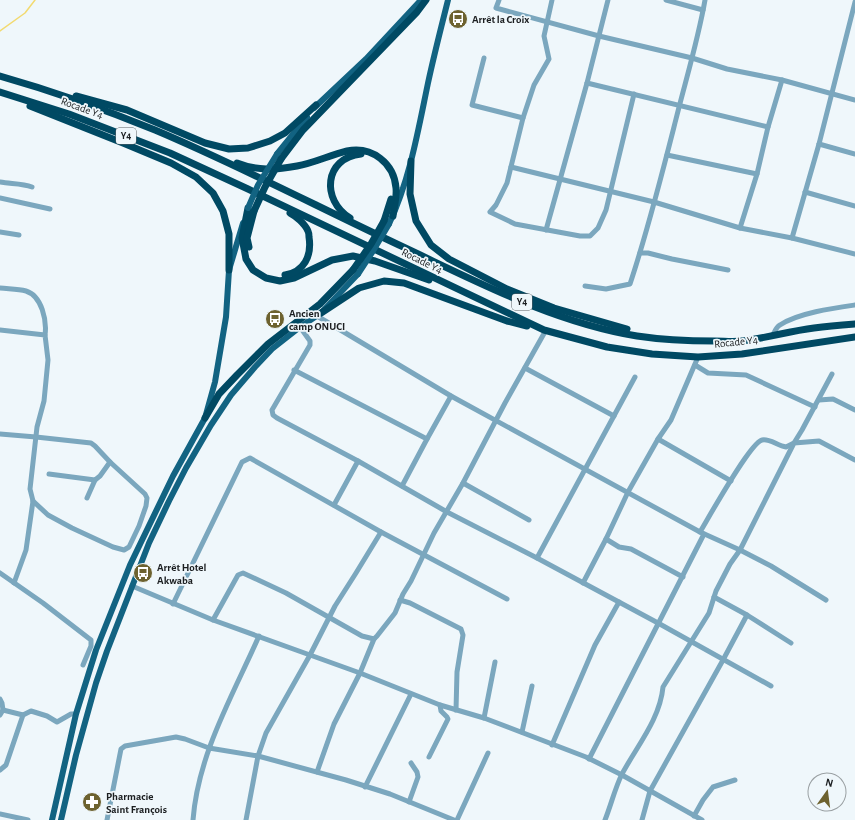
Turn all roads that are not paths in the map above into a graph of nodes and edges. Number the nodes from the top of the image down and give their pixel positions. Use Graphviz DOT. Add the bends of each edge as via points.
graph roads {
  1 [pos="421,0"];
  2 [pos="426,0"];
  3 [pos="448,0"];
  4 [pos="499,0"];
  5 [pos="552,0"];
  6 [pos="608,0"];
  7 [pos="666,0"];
  8 [pos="705,0"];
  9 [pos="855,2"];
  10 [pos="703,10"];
  11 [pos="547,21"];
  12 [pos="599,36"];
  13 [pos="484,58"];
  14 [pos="692,58"];
  15 [pos="0,76"];
  16 [pos="782,80"];
  17 [pos="587,83"];
  18 [pos="33,85"];
  19 [pos="0,93"];
  20 [pos="831,93"];
  21 [pos="634,94"];
  22 [pos="855,100"];
  23 [pos="316,105"];
  24 [pos="679,106"];
  25 [pos="523,118"];
  26 [pos="768,127"];
  27 [pos="819,144"];
  28 [pos="206,153"];
  29 [pos="855,154"];
  30 [pos="667,155"];
  31 [pos="279,157"];
  32 [pos="411,161"];
  33 [pos="511,167"];
  34 [pos="757,174"];
  35 [pos="560,180"];
  36 [pos="0,182"];
  37 [pos="32,187"];
  38 [pos="248,189"];
  39 [pos="610,191"];
  40 [pos="805,192"];
  41 [pos="0,198"];
  42 [pos="654,202"];
  43 [pos="855,206"];
  44 [pos="50,209"];
  45 [pos="251,210"];
  46 [pos="393,216"];
  47 [pos="386,222"];
  48 [pos="740,228"];
  49 [pos="546,230"];
  50 [pos="0,232"];
  51 [pos="19,235"];
  52 [pos="792,238"];
  53 [pos="387,239"];
  54 [pos="640,253"];
  55 [pos="855,254"];
  56 [pos="228,270"];
  57 [pos="728,270"];
  58 [pos="355,272"];
  59 [pos="585,286"];
  60 [pos="0,288"];
  61 [pos="464,293"];
  62 [pos="855,305"];
  63 [pos="319,314"];
  64 [pos="855,324"];
  65 [pos="300,327"];
  66 [pos="0,330"];
  67 [pos="545,330"];
  68 [pos="45,335"];
  69 [pos="773,335"];
  70 [pos="855,337"];
  71 [pos="666,339"];
  72 [pos="698,357"];
  73 [pos="695,365"];
  74 [pos="525,368"];
  75 [pos="294,370"];
  76 [pos="832,374"];
  77 [pos="635,378"];
  78 [pos="452,396"];
  79 [pos="819,400"];
  80 [pos="815,407"];
  81 [pos="855,410"];
  82 [pos="614,416"];
  83 [pos="205,418"];
  84 [pos="496,420"];
  85 [pos="0,434"];
  86 [pos="36,437"];
  87 [pos="427,439"];
  88 [pos="658,439"];
  89 [pos="794,443"];
  90 [pos="855,460"];
  91 [pos="358,461"];
  92 [pos="110,462"];
  93 [pos="584,470"];
  94 [pos="49,474"];
  95 [pos="95,480"];
  96 [pos="732,481"];
  97 [pos="463,483"];
  98 [pos="402,486"];
  99 [pos="628,492"];
  100 [pos="87,498"];
  101 [pos="33,501"];
  102 [pos="334,505"];
  103 [pos="447,512"];
  104 [pos="529,520"];
  105 [pos="381,532"];
  106 [pos="702,533"];
  107 [pos="606,539"];
  108 [pos="740,550"];
  109 [pos="423,554"];
  110 [pos="537,558"];
  111 [pos="0,573"];
  112 [pos="683,577"];
  113 [pos="14,583"];
  114 [pos="583,583"];
  115 [pos="132,586"];
  116 [pos="714,597"];
  117 [pos="507,599"];
  118 [pos="400,600"];
  119 [pos="826,600"];
  120 [pos="619,602"];
  121 [pos="173,604"];
  122 [pos="747,614"];
  123 [pos="329,617"];
  124 [pos="213,620"];
  125 [pos="658,623"];
  126 [pos="259,636"];
  127 [pos="374,638"];
  128 [pos="691,642"];
  129 [pos="791,642"];
  130 [pos="310,655"];
  131 [pos="723,660"];
  132 [pos="495,662"];
  133 [pos="83,665"];
  134 [pos="360,673"];
  135 [pos="532,686"];
  136 [pos="771,686"];
  137 [pos="411,694"];
  138 [pos="0,699"];
  139 [pos="440,705"];
  140 [pos="456,710"];
  141 [pos="1,713"];
  142 [pos="76,714"];
  143 [pos="23,715"];
  144 [pos="484,718"];
  145 [pos="522,732"];
  146 [pos="552,745"];
  147 [pos="209,748"];
  148 [pos="488,753"];
  149 [pos="258,756"];
  150 [pos="429,757"];
  151 [pos="589,759"];
  152 [pos="411,763"];
  153 [pos="0,770"];
  154 [pos="317,772"];
  155 [pos="622,775"];
  156 [pos="735,780"];
  157 [pos="365,787"];
  158 [pos="650,791"];
  159 [pos="409,802"];
  160 [pos="0,814"];
  161 [pos="694,816"];
  162 [pos="9,818"];
  163 [pos="28,820"];
  164 [pos="52,820"];
  165 [pos="61,820"];
  166 [pos="107,820"];
  167 [pos="193,820"];
  168 [pos="246,820"];
  169 [pos="454,820"];
  170 [pos="458,820"];
  171 [pos="605,820"];
  172 [pos="642,820"];
  173 [pos="702,820"];
  1 -- 23 [label="main road" via="366,59"];
  2 -- 31 [label="highway"];
  3 -- 32 [label="main road"];
  4 -- 11 [label="street" via="496,8"];
  5 -- 11 [label="street"];
  6 -- 12 [label="street"];
  7 -- 10 [label="street"];
  8 -- 10 [label="street"];
  9 -- 20 [label="street"];
  10 -- 14 [label="street"];
  11 -- 12 [label="street"];
  11 -- 25 [label="street" via="544,36 549,59 534,85"];
  12 -- 14 [label="street"];
  12 -- 17 [label="street"];
  13 -- 25 [label="street" via="472,104"];
  14 -- 16 [label="street" via="727,69"];
  14 -- 24 [label="street"];
  15 -- 18 [label="highway, Rocade Y4 / Y4"];
  16 -- 20 [label="street"];
  16 -- 26 [label="street"];
  17 -- 21 [label="street"];
  17 -- 35 [label="street"];
  18 -- 23 [label="highway" via="128,110 205,144 229,149 248,148 270,141 284,133"];
  18 -- 28 [label="highway, Rocade Y4 / Y4" via="108,112"];
  19 -- 38 [label="highway, Rocade Y4 / Y4" via="69,114 170,154"];
  19 -- 56 [label="highway" via="171,163 196,176 214,193 223,211 229,234"];
  20 -- 22 [label="street"];
  20 -- 27 [label="street"];
  21 -- 24 [label="street"];
  21 -- 39 [label="street"];
  23 -- 31 [label="main road"];
  24 -- 26 [label="street"];
  24 -- 30 [label="street"];
  25 -- 33 [label="street"];
  26 -- 34 [label="street"];
  27 -- 29 [label="street"];
  27 -- 40 [label="street"];
  28 -- 46 [label="highway" via="242,165 269,170 298,166 349,151 361,150 371,153 383,159 392,171 396,188"];
  28 -- 53 [label="highway, Rocade Y4 / Y4"];
  30 -- 34 [label="street"];
  30 -- 42 [label="street"];
  31 -- 45 [label="highway, bridge"];
  32 -- 46 [label="main road"];
  32 -- 71 [label="highway" via="410,194 416,221 431,245 449,259 507,289 554,308"];
  33 -- 35 [label="street"];
  33 -- 49 [label="street" via="507,184 490,212 515,224"];
  34 -- 48 [label="street"];
  35 -- 39 [label="street"];
  35 -- 49 [label="street"];
  36 -- 37 [label="street"];
  38 -- 45 [label="highway" via="295,216 308,231 309,257 293,274 267,274 253,262 247,238"];
  38 -- 61 [label="highway, Rocade Y4 / Y4"];
  39 -- 42 [label="street"];
  39 -- 49 [label="street" via="606,210 598,228 590,236"];
  40 -- 43 [label="street"];
  40 -- 52 [label="street"];
  41 -- 44 [label="street"];
  42 -- 48 [label="street"];
  42 -- 54 [label="street"];
  45 -- 56 [label="main road" via="240,228"];
  45 -- 61 [label="highway" via="242,238 246,259 254,270 266,278 280,281 294,278 332,260 353,256 375,261"];
  46 -- 47 [label="main road"];
  47 -- 53 [label="highway" via="392,188 388,173 380,163 361,154 349,156 338,163 330,183 336,204 343,213"];
  47 -- 58 [label="highway, bridge"];
  48 -- 52 [label="street"];
  50 -- 51 [label="street"];
  52 -- 55 [label="street"];
  53 -- 71 [label="highway, Rocade Y4 / Y4" via="514,299 560,316 611,331"];
  54 -- 57 [label="street"];
  54 -- 59 [label="street" via="630,284 606,289"];
  56 -- 83 [label="main road" via="226,317 215,382"];
  58 -- 63 [label="main road"];
  58 -- 83 [label="highway" via="320,304 268,344 219,394"];
  60 -- 68 [label="street" via="26,291 34,296 43,311"];
  61 -- 67 [label="highway, Rocade Y4 / Y4"];
  62 -- 69 [label="street" via="812,313 787,322 778,326"];
  63 -- 65 [label="main road"];
  63 -- 67 [label="highway" via="359,288 384,281 404,284 506,321"];
  63 -- 78 [label="street"];
  64 -- 69 [label="highway, Rocade Y4 / Y4"];
  65 -- 75 [label="street" via="310,345"];
  65 -- 115 [label="main road" via="255,366 211,425 168,501"];
  66 -- 68 [label="street"];
  67 -- 72 [label="highway, Rocade Y4 / Y4" via="607,347 652,354"];
  67 -- 74 [label="street"];
  68 -- 86 [label="street" via="48,360 44,401"];
  69 -- 71 [label="highway, Rocade Y4 / Y4" via="741,341"];
  70 -- 72 [label="highway, Rocade Y4 / Y4" via="742,354"];
  72 -- 73 [label="street"];
  73 -- 80 [label="street" via="708,373 746,375"];
  73 -- 88 [label="street" via="671,420"];
  74 -- 82 [label="street"];
  74 -- 84 [label="street"];
  75 -- 87 [label="street"];
  75 -- 91 [label="street" via="272,414"];
  76 -- 79 [label="street"];
  77 -- 82 [label="street"];
  78 -- 84 [label="street"];
  78 -- 87 [label="street"];
  79 -- 80 [label="street"];
  79 -- 81 [label="street" via="833,399"];
  80 -- 89 [label="street"];
  82 -- 93 [label="street"];
  83 -- 142 [label="main road" via="173,476 130,565 96,650"];
  84 -- 93 [label="street"];
  84 -- 97 [label="street"];
  85 -- 86 [label="street"];
  86 -- 92 [label="street" via="91,443"];
  86 -- 101 [label="street" via="30,489"];
  87 -- 98 [label="street"];
  88 -- 96 [label="street"];
  88 -- 99 [label="street"];
  89 -- 90 [label="street" via="819,441"];
  89 -- 96 [label="street" via="786,447 766,439 757,442"];
  89 -- 108 [label="street"];
  91 -- 98 [label="street"];
  91 -- 102 [label="street"];
  92 -- 95 [label="street"];
  92 -- 101 [label="street" via="147,498 139,526 129,547 124,550 72,528 48,515"];
  93 -- 99 [label="street"];
  93 -- 110 [label="street"];
  94 -- 95 [label="street"];
  95 -- 100 [label="street"];
  96 -- 106 [label="street"];
  97 -- 103 [label="street"];
  97 -- 104 [label="street"];
  98 -- 103 [label="street"];
  99 -- 106 [label="street"];
  99 -- 107 [label="street"];
  101 -- 113 [label="street" via="26,550"];
  102 -- 105 [label="street"];
  102 -- 121 [label="street" via="250,458 246,459 242,462"];
  103 -- 109 [label="street"];
  103 -- 110 [label="street"];
  105 -- 109 [label="street"];
  105 -- 123 [label="street"];
  106 -- 108 [label="street"];
  106 -- 112 [label="street"];
  107 -- 112 [label="street" via="619,547 631,549"];
  107 -- 114 [label="street"];
  108 -- 116 [label="street"];
  108 -- 119 [label="street"];
  109 -- 117 [label="street"];
  109 -- 118 [label="street"];
  110 -- 114 [label="street"];
  111 -- 113 [label="street"];
  112 -- 125 [label="street"];
  113 -- 133 [label="street" via="91,640"];
  114 -- 120 [label="street"];
  115 -- 121 [label="street"];
  115 -- 165 [label="main road" via="96,683"];
  116 -- 122 [label="street"];
  116 -- 128 [label="street" via="709,613"];
  118 -- 127 [label="street" via="395,613"];
  118 -- 140 [label="street" via="461,629 463,635"];
  120 -- 125 [label="street"];
  120 -- 146 [label="street" via="595,645"];
  121 -- 124 [label="street"];
  122 -- 129 [label="street"];
  122 -- 131 [label="street"];
  123 -- 124 [label="street" via="243,573 238,575"];
  123 -- 127 [label="street" via="362,636"];
  123 -- 130 [label="street"];
  124 -- 126 [label="street"];
  125 -- 128 [label="street"];
  125 -- 151 [label="street"];
  126 -- 130 [label="street"];
  126 -- 147 [label="street"];
  127 -- 134 [label="street"];
  128 -- 131 [label="street"];
  128 -- 155 [label="street" via="663,687 657,712"];
  130 -- 134 [label="street"];
  130 -- 149 [label="street" via="266,733"];
  131 -- 136 [label="street"];
  131 -- 158 [label="street"];
  132 -- 144 [label="street"];
  134 -- 137 [label="street"];
  134 -- 154 [label="street" via="334,724"];
  135 -- 145 [label="street"];
  137 -- 139 [label="street"];
  137 -- 157 [label="street"];
  138 -- 141 [label="street"];
  139 -- 140 [label="street"];
  139 -- 150 [label="street" via="441,711 448,719"];
  140 -- 144 [label="street"];
  141 -- 143 [label="street"];
  142 -- 143 [label="street" via="57,722 31,711"];
  142 -- 164 [label="main road"];
  143 -- 153 [label="street" via="6,765"];
  144 -- 145 [label="street"];
  145 -- 146 [label="street"];
  146 -- 151 [label="street"];
  147 -- 149 [label="street"];
  147 -- 166 [label="street" via="176,737 125,746 121,750"];
  147 -- 167 [label="street" via="194,799"];
  148 -- 170 [label="street"];
  149 -- 154 [label="street"];
  149 -- 168 [label="street"];
  151 -- 155 [label="street"];
  152 -- 159 [label="street" via="418,777"];
  154 -- 157 [label="street"];
  155 -- 158 [label="street"];
  155 -- 171 [label="street"];
  156 -- 161 [label="street" via="713,787"];
  157 -- 159 [label="street"];
  158 -- 161 [label="street"];
  158 -- 172 [label="street"];
  159 -- 169 [label="street"];
  160 -- 162 [label="street"];
  161 -- 173 [label="street"];
  162 -- 163 [label="street"];
}
